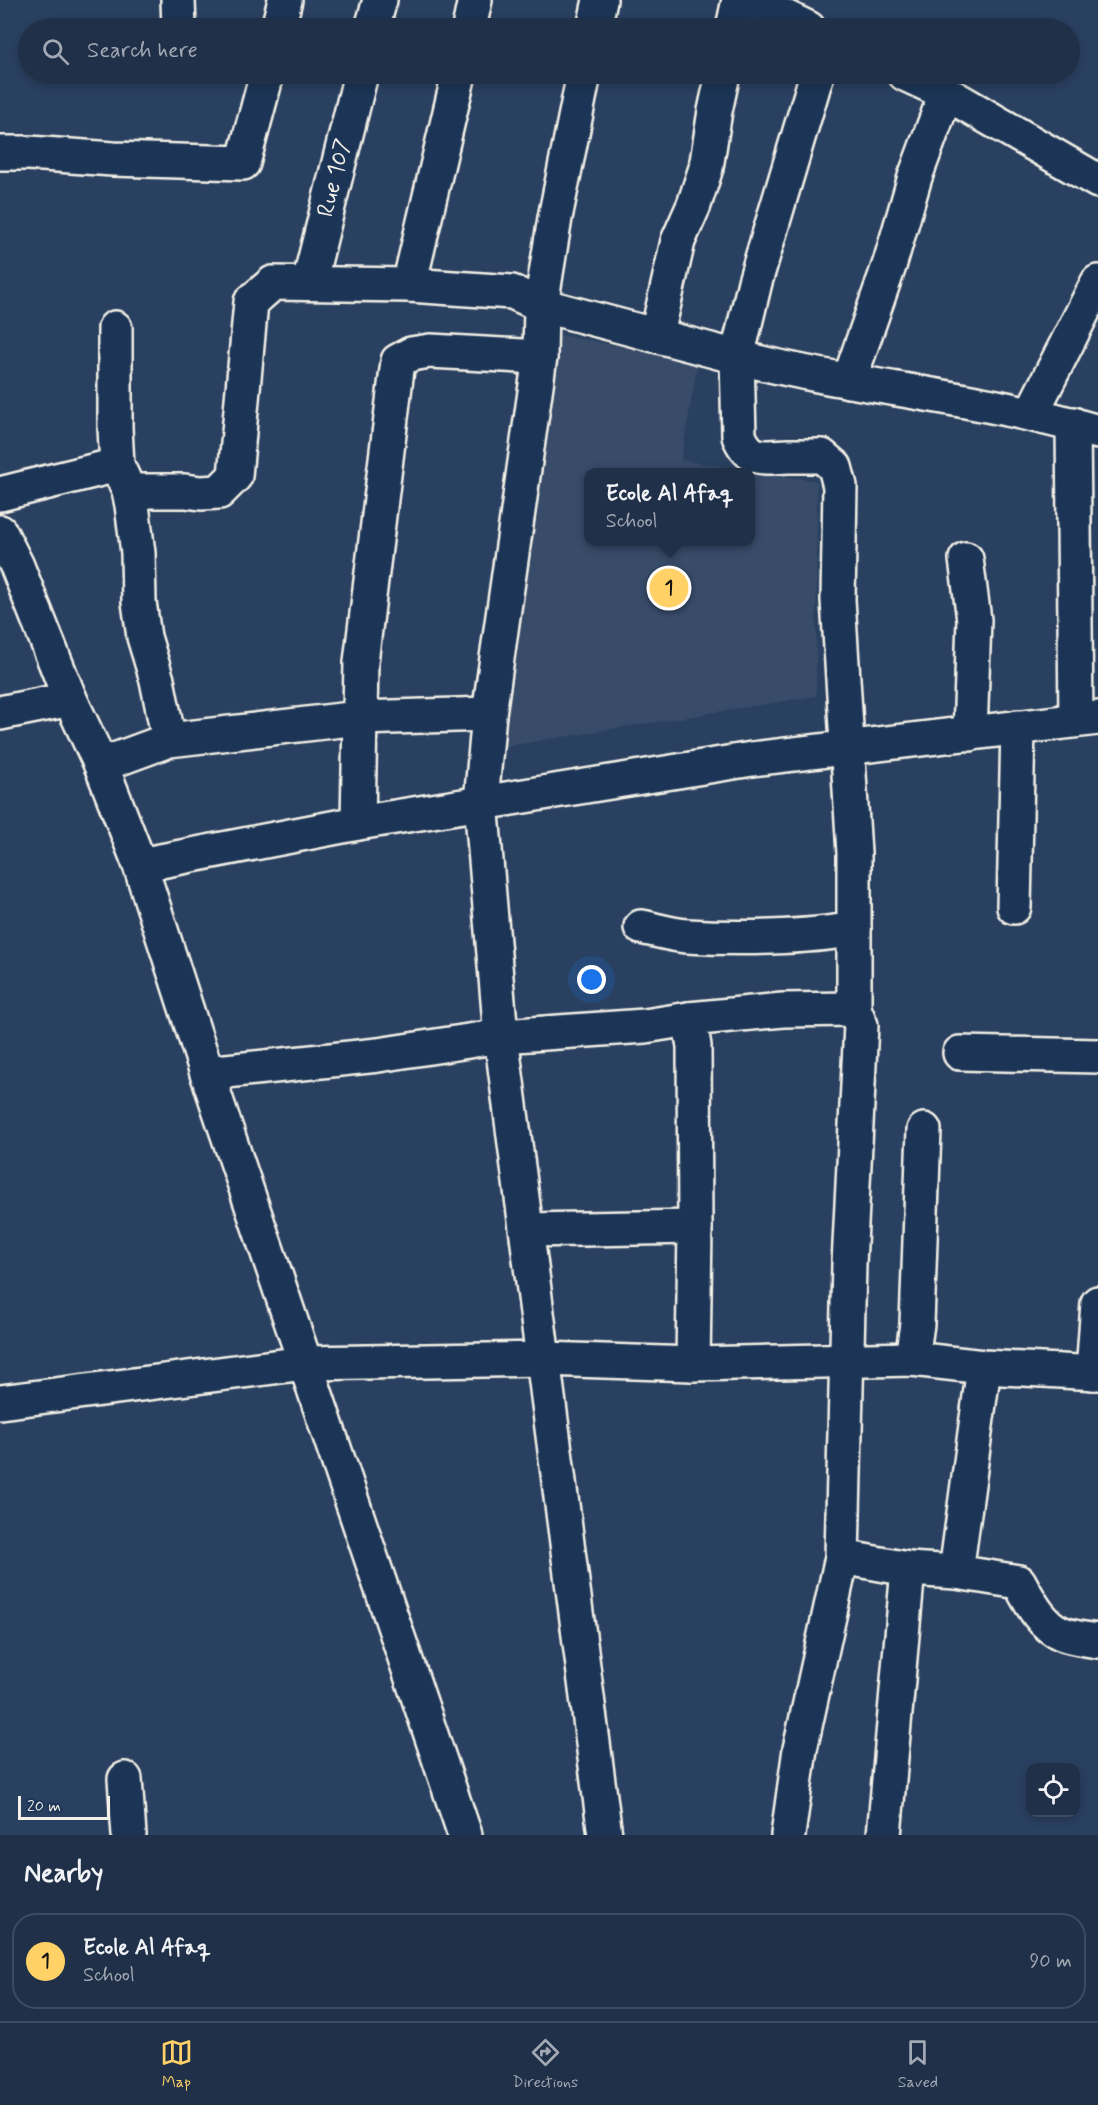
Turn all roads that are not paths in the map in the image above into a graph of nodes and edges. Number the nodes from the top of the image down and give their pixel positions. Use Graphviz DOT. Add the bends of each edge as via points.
graph roads {
  1 [pos="178,0"];
  2 [pos="285,0"];
  3 [pos="380,0"];
  4 [pos="475,0"];
  5 [pos="600,0"];
  6 [pos="739,0"];
  7 [pos="750,0"];
  8 [pos="179,18"];
  9 [pos="280,18"];
  10 [pos="375,18"];
  11 [pos="471,18"];
  12 [pos="596,18"];
  13 [pos="735,18"];
  14 [pos="787,18"];
  15 [pos="264,84"];
  16 [pos="359,84"];
  17 [pos="457,84"];
  18 [pos="582,84"];
  19 [pos="721,84"];
  20 [pos="814,84"];
  21 [pos="927,84"];
  22 [pos="946,93"];
  23 [pos="0,153"];
  24 [pos="1098,181"];
  25 [pos="1098,282"];
  26 [pos="309,283"];
  27 [pos="409,285"];
  28 [pos="541,304"];
  29 [pos="115,328"];
  30 [pos="657,334"];
  31 [pos="540,357"];
  32 [pos="737,357"];
  33 [pos="849,381"];
  34 [pos="1031,414"];
  35 [pos="1086,428"];
  36 [pos="123,478"];
  37 [pos="0,494"];
  38 [pos="0,532"];
  39 [pos="966,560"];
  40 [pos="9,567"];
  41 [pos="70,699"];
  42 [pos="0,713"];
  43 [pos="489,714"];
  44 [pos="360,718"];
  45 [pos="1087,719"];
  46 [pos="1018,727"];
  47 [pos="970,734"];
  48 [pos="169,740"];
  49 [pos="848,746"];
  50 [pos="101,765"];
  51 [pos="481,802"];
  52 [pos="358,823"];
  53 [pos="140,865"];
  54 [pos="1014,907"];
  55 [pos="641,927"];
  56 [pos="854,929"];
  57 [pos="854,1009"];
  58 [pos="689,1019"];
  59 [pos="501,1036"];
  60 [pos="960,1053"];
  61 [pos="1098,1056"];
  62 [pos="207,1073"];
  63 [pos="924,1130"];
  64 [pos="695,1227"];
  65 [pos="527,1230"];
  66 [pos="1098,1303"];
  67 [pos="544,1359"];
  68 [pos="912,1359"];
  69 [pos="847,1361"];
  70 [pos="305,1363"];
  71 [pos="693,1364"];
  72 [pos="984,1367"];
  73 [pos="1095,1373"];
  74 [pos="0,1402"];
  75 [pos="842,1557"];
  76 [pos="908,1569"];
  77 [pos="956,1572"];
  78 [pos="1098,1641"];
  79 [pos="125,1779"];
  80 [pos="129,1835"];
  81 [pos="465,1835"];
  82 [pos="605,1835"];
  83 [pos="788,1835"];
  84 [pos="884,1835"];
  1 -- 8 [label="street"];
  2 -- 9 [label="street"];
  3 -- 10 [label="street"];
  4 -- 11 [label="street"];
  5 -- 12 [label="street"];
  6 -- 13 [label="street"];
  7 -- 14 [label="street"];
  15 -- 23 [label="street" via="243,163"];
  16 -- 26 [label="street, Rue 107"];
  17 -- 27 [label="street"];
  18 -- 28 [label="street"];
  19 -- 30 [label="street" via="706,168 678,241"];
  20 -- 32 [label="street" via="755,282"];
  21 -- 22 [label="street"];
  22 -- 24 [label="street"];
  22 -- 33 [label="street"];
  25 -- 34 [label="street"];
  26 -- 27 [label="street"];
  26 -- 36 [label="street" via="273,283 251,302 235,476 219,492 201,493"];
  27 -- 28 [label="street" via="512,292"];
  28 -- 30 [label="street"];
  28 -- 31 [label="street"];
  29 -- 36 [label="street" via="115,428"];
  30 -- 32 [label="street"];
  31 -- 43 [label="street"];
  31 -- 44 [label="street" via="430,351 398,361 361,662"];
  32 -- 33 [label="street"];
  32 -- 49 [label="street" via="739,436 744,447 762,458 822,456 835,467 840,486 838,600"];
  33 -- 34 [label="street"];
  34 -- 35 [label="street"];
  35 -- 45 [label="street"];
  36 -- 37 [label="street"];
  36 -- 48 [label="street" via="138,553 144,637"];
  38 -- 40 [label="street"];
  39 -- 47 [label="street" via="974,620"];
  40 -- 41 [label="street"];
  41 -- 42 [label="street"];
  41 -- 50 [label="street"];
  43 -- 44 [label="street"];
  43 -- 51 [label="street"];
  44 -- 48 [label="street"];
  44 -- 52 [label="street"];
  45 -- 46 [label="street"];
  46 -- 47 [label="street"];
  46 -- 54 [label="street"];
  47 -- 49 [label="street"];
  48 -- 50 [label="street"];
  49 -- 51 [label="street"];
  49 -- 56 [label="street"];
  50 -- 53 [label="street"];
  51 -- 52 [label="street"];
  51 -- 59 [label="street"];
  52 -- 53 [label="street"];
  53 -- 62 [label="street"];
  55 -- 56 [label="street" via="685,936 825,935"];
  56 -- 57 [label="street"];
  57 -- 58 [label="street" via="783,1010"];
  57 -- 69 [label="street" via="861,1025"];
  58 -- 59 [label="street" via="645,1026"];
  58 -- 64 [label="street" via="694,1046"];
  59 -- 62 [label="street" via="378,1055"];
  59 -- 65 [label="street"];
  60 -- 61 [label="street"];
  62 -- 70 [label="street"];
  63 -- 68 [label="street" via="917,1324"];
  64 -- 65 [label="street"];
  64 -- 71 [label="street"];
  65 -- 67 [label="street"];
  66 -- 73 [label="street"];
  67 -- 70 [label="street"];
  67 -- 71 [label="street"];
  67 -- 82 [label="street"];
  68 -- 69 [label="street"];
  68 -- 72 [label="street"];
  69 -- 71 [label="street"];
  69 -- 75 [label="street"];
  70 -- 74 [label="street"];
  70 -- 81 [label="street"];
  72 -- 73 [label="street"];
  72 -- 77 [label="street"];
  75 -- 76 [label="street"];
  75 -- 83 [label="street" via="804,1726"];
  76 -- 77 [label="street"];
  76 -- 84 [label="street"];
  77 -- 78 [label="street" via="1019,1582 1049,1625 1060,1633"];
  79 -- 80 [label="street"];
}
